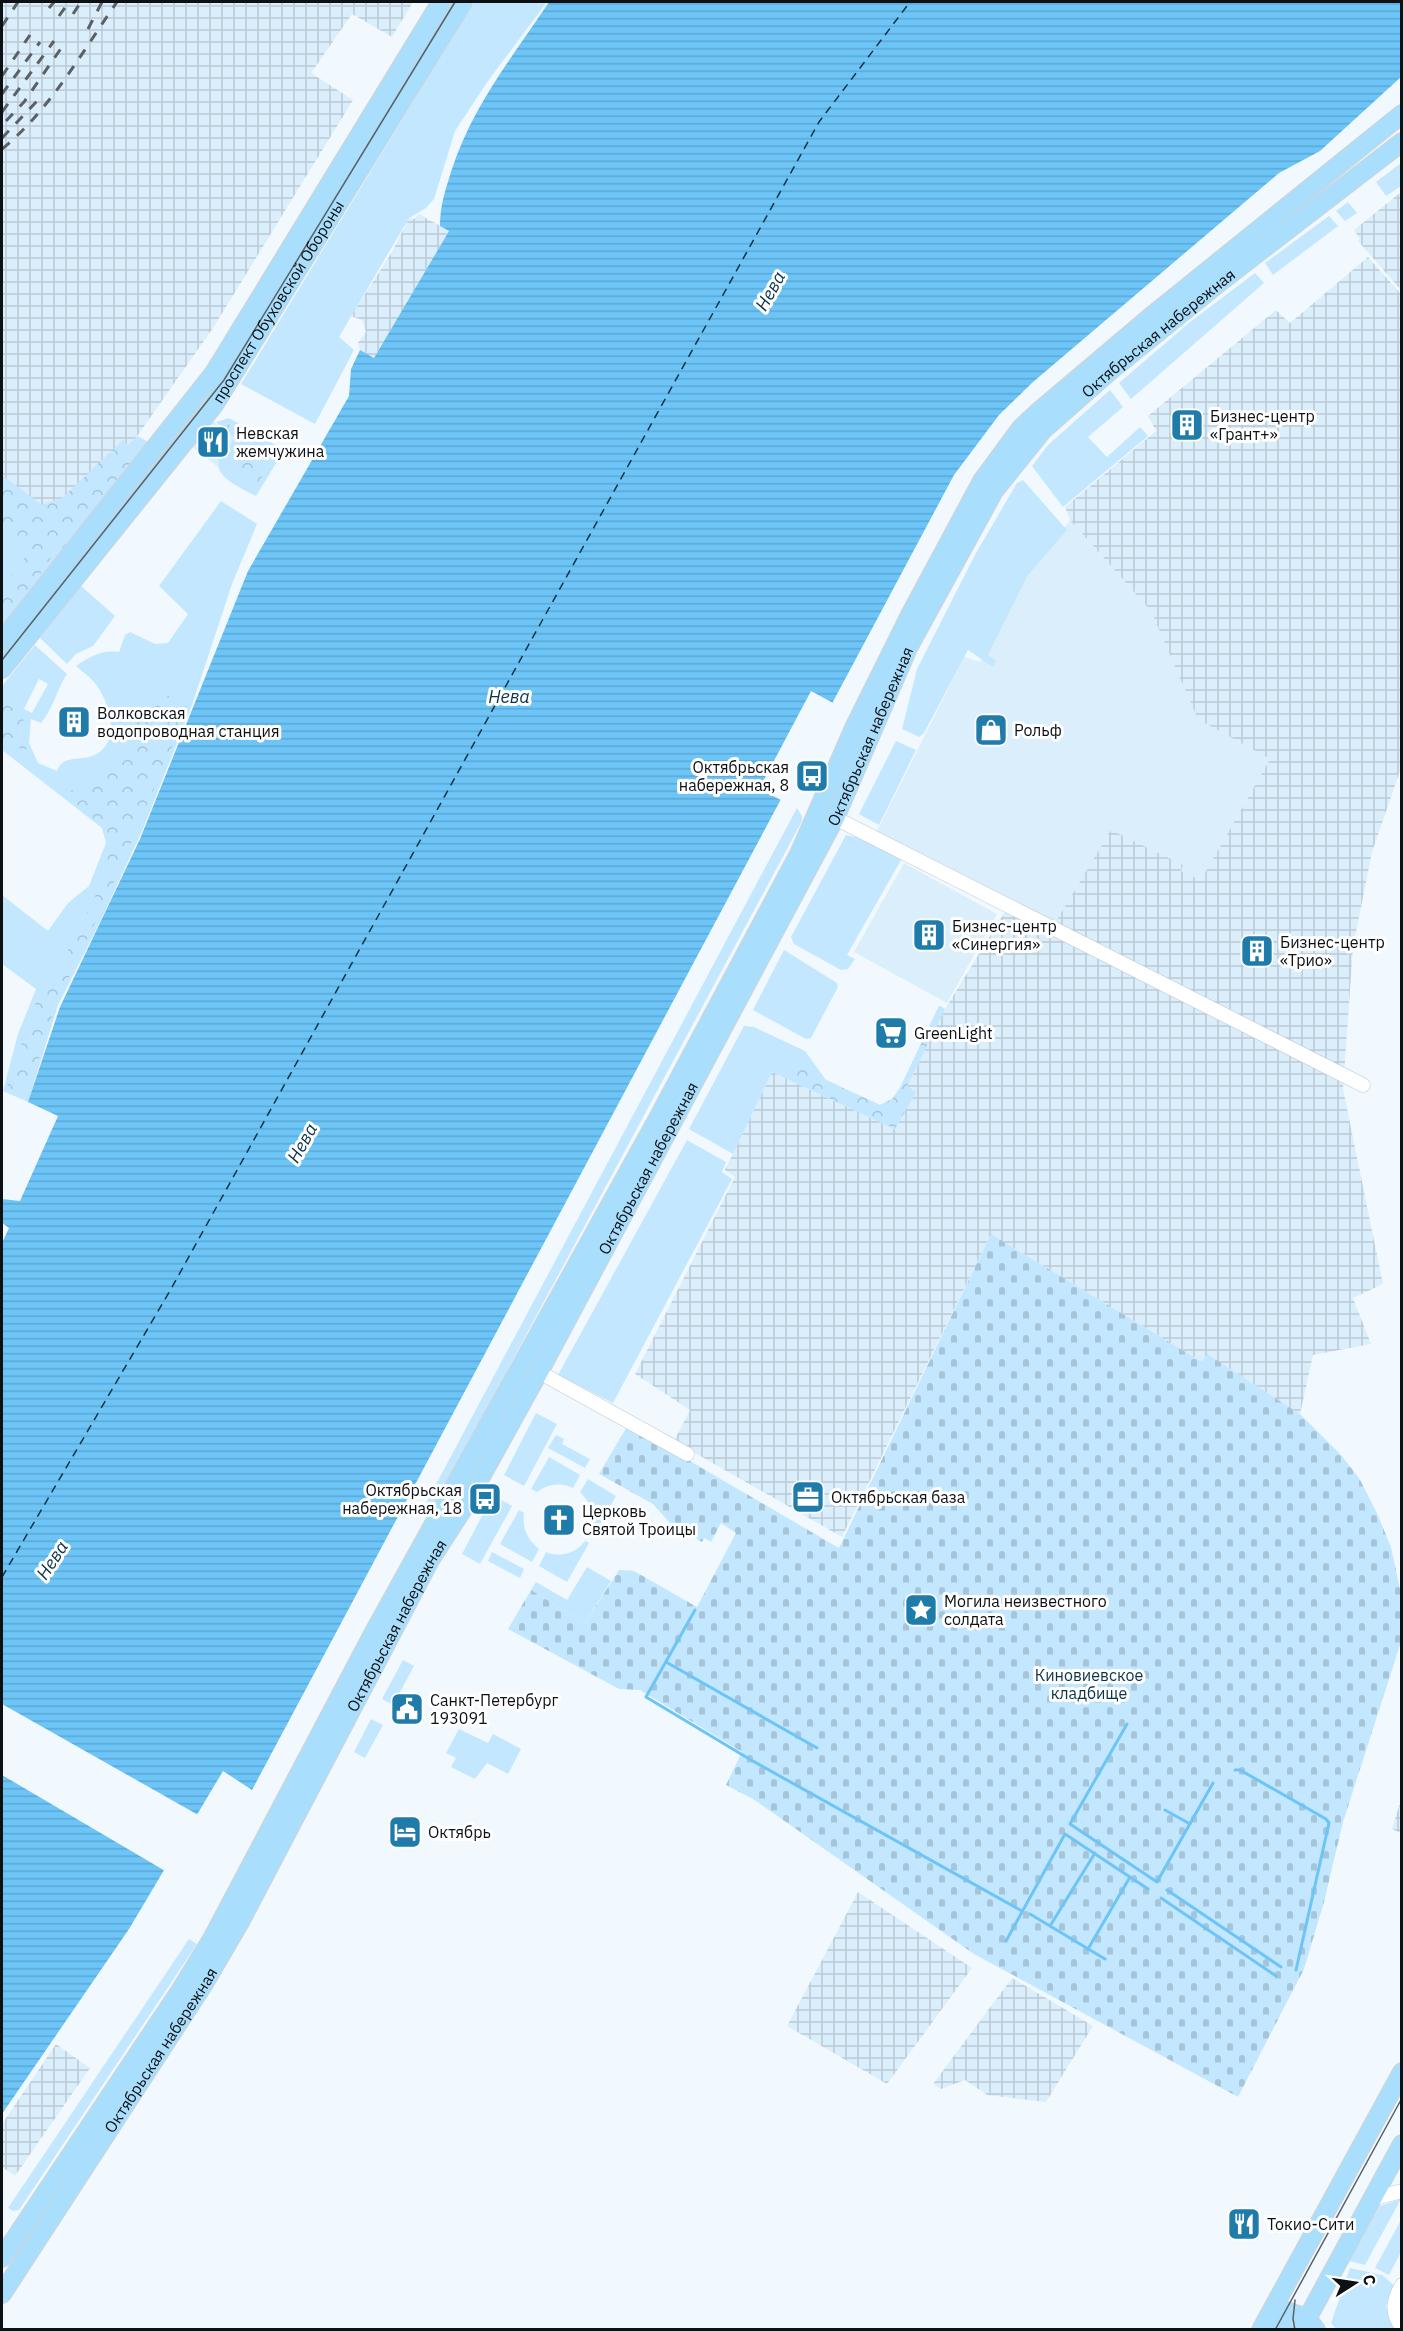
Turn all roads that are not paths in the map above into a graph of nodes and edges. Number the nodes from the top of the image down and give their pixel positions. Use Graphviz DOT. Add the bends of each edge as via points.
graph roads {
  1 [pos="441,2"];
  2 [pos="463,2"];
  3 [pos="1401,114"];
  4 [pos="1401,142"];
  5 [pos="2,641"];
  6 [pos="2,669"];
  7 [pos="835,819"];
  8 [pos="1363,1085"];
  9 [pos="540,1372"];
  10 [pos="687,1454"];
  11 [pos="1401,2072"];
  12 [pos="1401,2144"];
  13 [pos="1401,2191"];
  14 [pos="1372,2199"];
  15 [pos="2,2259"];
  16 [pos="1401,2285"];
  17 [pos="2,2294"];
  18 [pos="1274,2307"];
  19 [pos="1308,2326"];
  20 [pos="1401,2327"];
  21 [pos="1261,2330"];
  22 [pos="1284,2330"];
  1 -- 5 [label="main road, проспект Обуховской Обороны" via="214,373"];
  2 -- 6 [label="main road, проспект Обуховской Обороны" via="219,398"];
  3 -- 15 [label="main road, Октябрьская набережная" via="1037,412 982,481 854,728 798,854 657,1120 373,1634 226,1914 180,1991"];
  4 -- 7 [label="main road, Октябрьская набережная" via="1110,371 1043,430 1014,464 994,491 908,648"];
  7 -- 8 [label="street"];
  7 -- 9 [label="main road, Октябрьская набережная"];
  9 -- 10 [label="street"];
  9 -- 17 [label="main road, Октябрьская набережная" via="430,1560 240,1922"];
  11 -- 18 [label="main road"];
  12 -- 14 [label="main road"];
  13 -- 14 [label="street"];
  14 -- 19 [label="main road"];
  16 -- 20 [label="street" via="1393,2306"];
  18 -- 19 [label="main road"];
  18 -- 21 [label="main road"];
  18 -- 22 [label="main road"];
}
